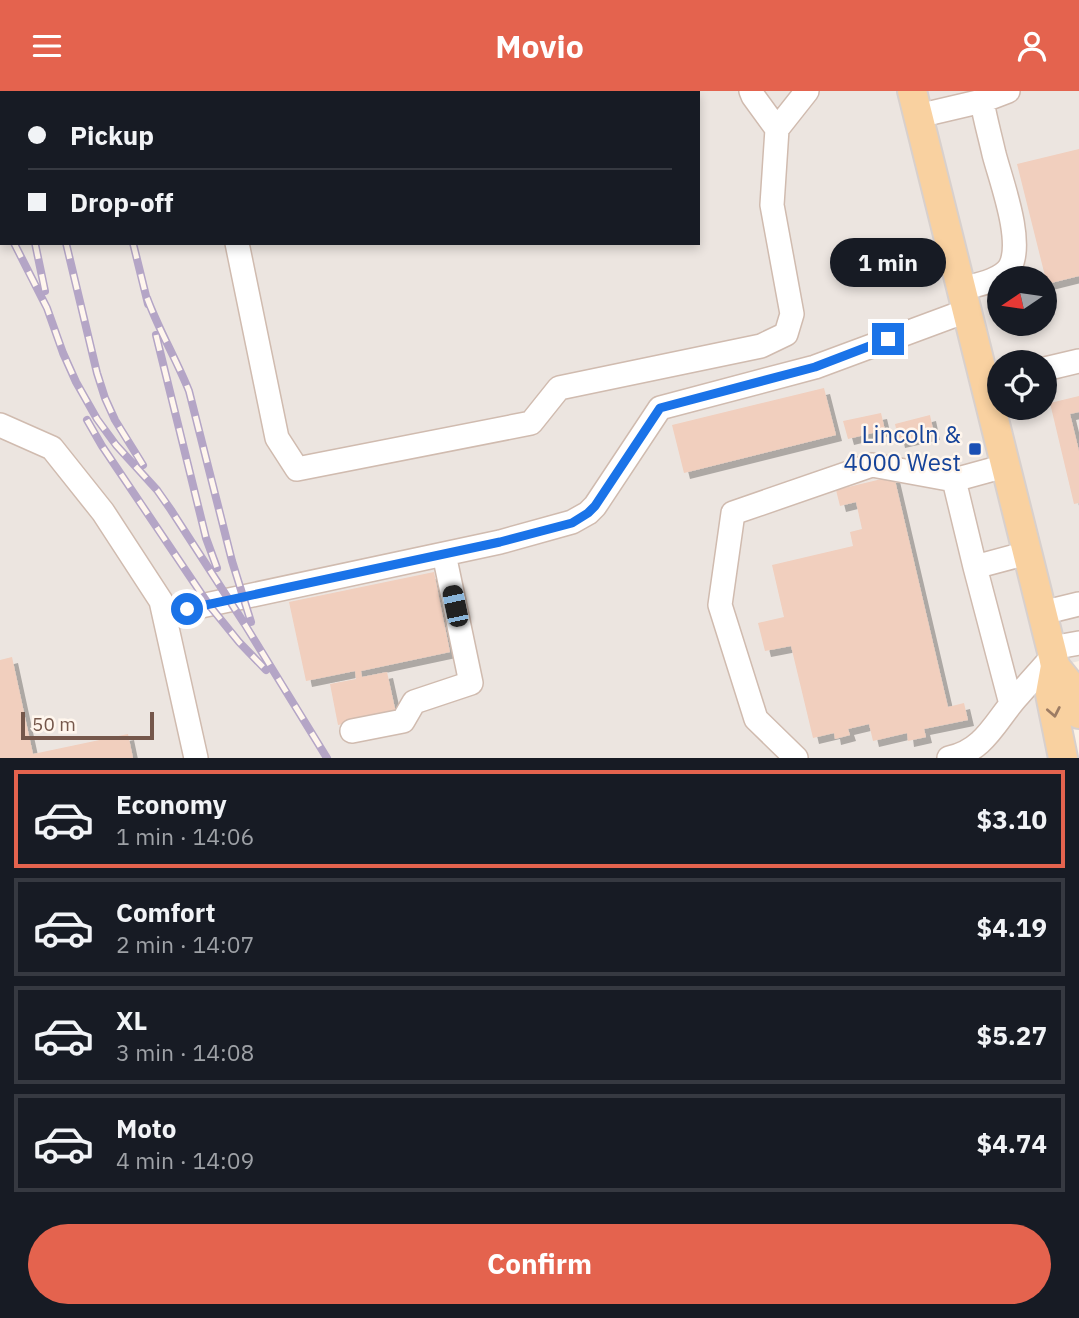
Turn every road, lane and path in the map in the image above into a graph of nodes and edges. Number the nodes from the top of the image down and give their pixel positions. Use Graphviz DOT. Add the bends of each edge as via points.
graph roads {
  1 [pos="751,91"];
  2 [pos="807,91"];
  3 [pos="1008,91"];
  4 [pos="982,101"];
  5 [pos="915,103"];
  6 [pos="777,129"];
  7 [pos="237,245"];
  8 [pos="963,300"];
  9 [pos="1079,361"];
  10 [pos="1057,366"];
  11 [pos="987,368"];
  12 [pos="998,420"];
  13 [pos="0,425"];
  14 [pos="1005,466"];
  15 [pos="954,480"];
  16 [pos="1027,553"];
  17 [pos="444,554"];
  18 [pos="975,567"];
  19 [pos="1079,604"];
  20 [pos="187,609"];
  21 [pos="1042,613"];
  22 [pos="1079,643"];
  23 [pos="1053,657"];
  24 [pos="1011,704"];
  25 [pos="1079,714"];
  26 [pos="352,731"];
  27 [pos="195,758"];
  28 [pos="796,758"];
  29 [pos="949,758"];
  30 [pos="1063,758"];
  1 -- 6 [label="lane"];
  2 -- 6 [label="lane"];
  3 -- 4 [label="lane"];
  4 -- 5 [label="lane"];
  4 -- 8 [label="lane" via="1012,218 1013,255 1009,268"];
  5 -- 8 [label="main road"];
  6 -- 7 [label="lane" via="772,205 792,314 786,334 761,346 559,388 531,423 297,469 277,438"];
  8 -- 11 [label="main road"];
  8 -- 17 [label="lane" via="815,367 660,408 588,513 572,523"];
  9 -- 10 [label="lane"];
  12 -- 14 [label="main road"];
  13 -- 27 [label="lane" via="52,447 103,512 161,601"];
  14 -- 15 [label="lane"];
  14 -- 16 [label="main road"];
  15 -- 18 [label="lane"];
  15 -- 28 [label="lane" via="872,465 733,513 720,605 756,719"];
  16 -- 18 [label="lane"];
  16 -- 21 [label="main road"];
  17 -- 20 [label="lane"];
  17 -- 26 [label="lane" via="471,683 414,702 403,720"];
  18 -- 24 [label="lane"];
  19 -- 21 [label="lane"];
  21 -- 23 [label="main road"];
  22 -- 23 [label="lane"];
  23 -- 24 [label="lane"];
  23 -- 25 [label="main road" via="1072,687"];
  23 -- 30 [label="main road, one-way" via="1051,694"];
  24 -- 29 [label="lane" via="985,738 963,755"];
}
